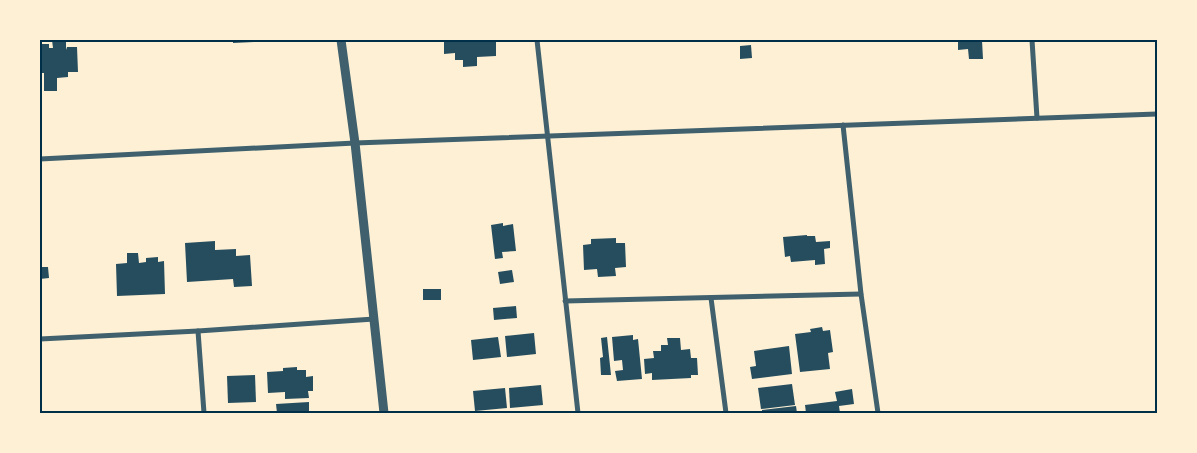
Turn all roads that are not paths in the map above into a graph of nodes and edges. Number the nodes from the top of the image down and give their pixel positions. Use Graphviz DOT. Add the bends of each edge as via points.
graph roads {
  1 [pos="341,40"];
  2 [pos="537,40"];
  3 [pos="1032,40"];
  4 [pos="1157,114"];
  5 [pos="1037,118"];
  6 [pos="844,125"];
  7 [pos="548,136"];
  8 [pos="355,142"];
  9 [pos="40,159"];
  10 [pos="861,294"];
  11 [pos="711,298"];
  12 [pos="566,301"];
  13 [pos="374,318"];
  14 [pos="198,332"];
  15 [pos="40,339"];
  16 [pos="204,413"];
  17 [pos="384,413"];
  18 [pos="578,413"];
  19 [pos="726,413"];
  20 [pos="878,413"];
  1 -- 8 [label="street"];
  2 -- 7 [label="street"];
  3 -- 5 [label="street"];
  4 -- 5 [label="street"];
  5 -- 6 [label="street"];
  6 -- 7 [label="street"];
  6 -- 10 [label="street"];
  7 -- 8 [label="street"];
  7 -- 12 [label="street"];
  8 -- 9 [label="street"];
  8 -- 13 [label="street"];
  10 -- 11 [label="street"];
  10 -- 20 [label="street"];
  11 -- 12 [label="street"];
  11 -- 19 [label="street"];
  12 -- 18 [label="street"];
  13 -- 14 [label="street"];
  13 -- 17 [label="street"];
  14 -- 15 [label="street"];
  14 -- 16 [label="street"];
}
